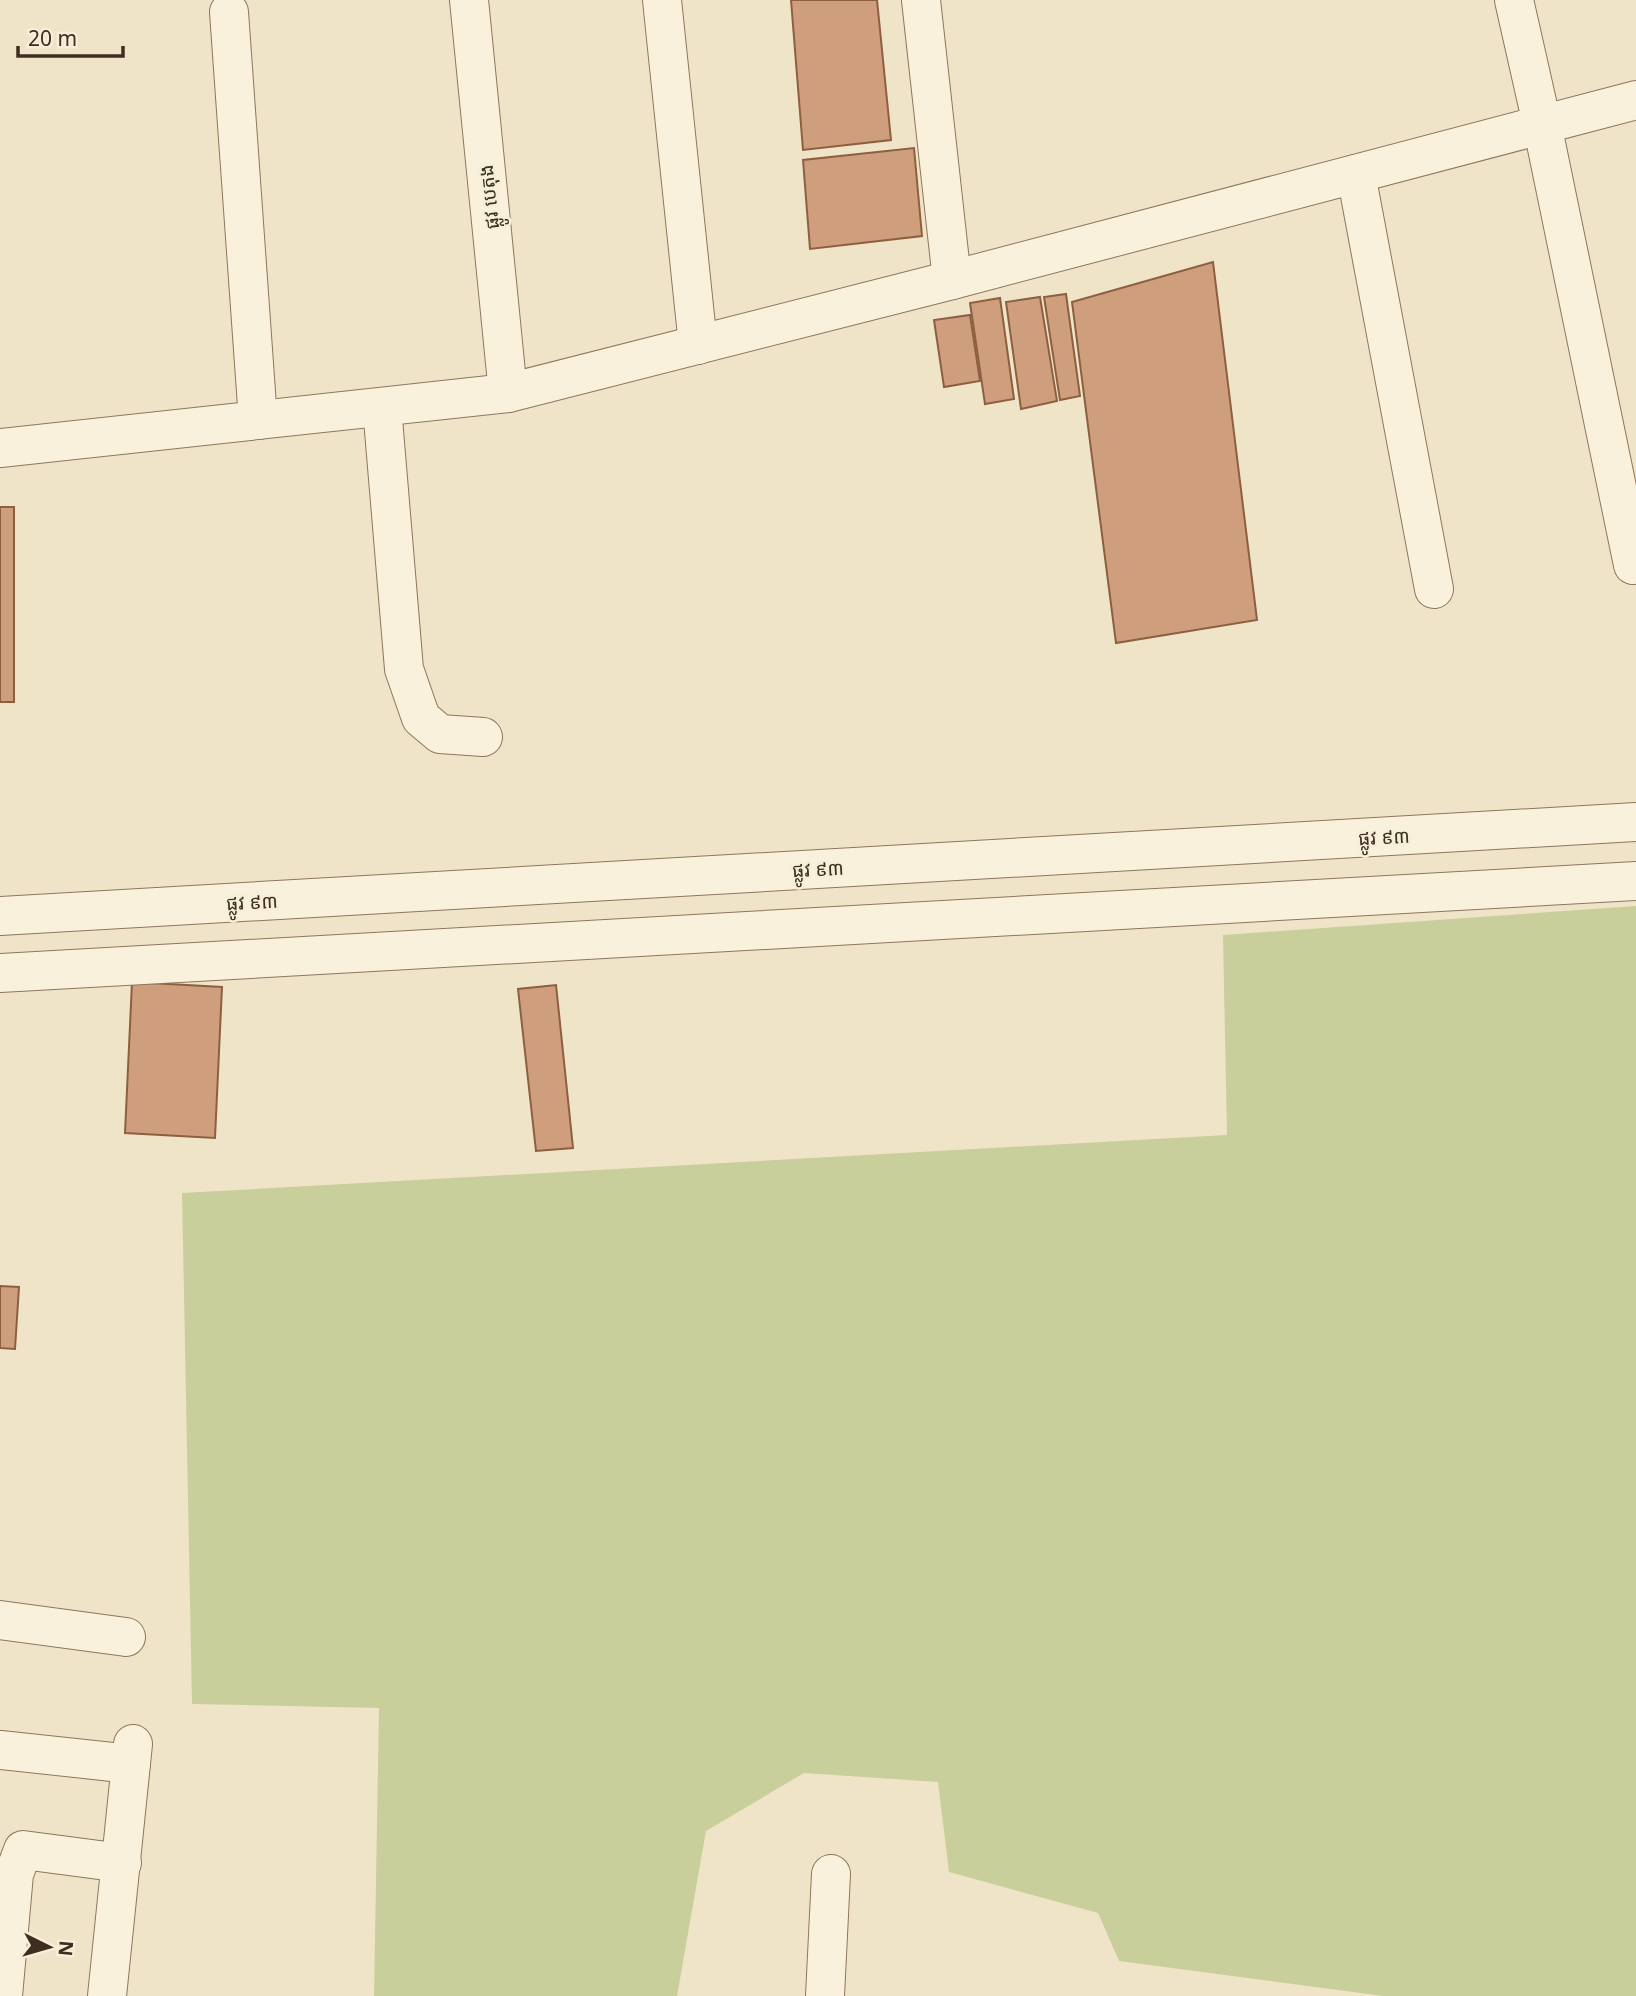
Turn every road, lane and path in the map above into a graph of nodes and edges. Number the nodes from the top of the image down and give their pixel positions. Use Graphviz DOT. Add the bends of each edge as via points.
graph roads {
  1 [pos="469,0"];
  2 [pos="662,0"];
  3 [pos="921,0"];
  4 [pos="1514,0"];
  5 [pos="229,12"];
  6 [pos="1636,100"];
  7 [pos="1542,124"];
  8 [pos="1356,174"];
  9 [pos="951,280"];
  10 [pos="698,345"];
  11 [pos="508,393"];
  12 [pos="382,407"];
  13 [pos="258,420"];
  14 [pos="0,448"];
  15 [pos="1633,565"];
  16 [pos="1434,589"];
  17 [pos="484,737"];
  18 [pos="1636,822"];
  19 [pos="1636,881"];
  20 [pos="0,916"];
  21 [pos="0,973"];
  22 [pos="0,1620"];
  23 [pos="126,1637"];
  24 [pos="0,1750"];
  25 [pos="122,1863"];
  26 [pos="831,1874"];
  27 [pos="3,1996"];
  28 [pos="107,1996"];
  29 [pos="825,1996"];
  1 -- 11 [label="street, ផ្លូវ បេតុង"];
  2 -- 10 [label="street"];
  3 -- 9 [label="street"];
  4 -- 7 [label="street"];
  5 -- 13 [label="street"];
  6 -- 7 [label="street"];
  7 -- 8 [label="street"];
  7 -- 15 [label="street"];
  8 -- 9 [label="street"];
  8 -- 16 [label="street"];
  9 -- 10 [label="street"];
  10 -- 11 [label="street"];
  11 -- 12 [label="street"];
  12 -- 13 [label="street"];
  12 -- 17 [label="street" via="404,669 421,718 440,734"];
  13 -- 14 [label="street"];
  18 -- 20 [label="street, ផ្លូវ ៩៣"];
  19 -- 21 [label="street"];
  22 -- 23 [label="street"];
  24 -- 25 [label="street" via="132,1754"];
  25 -- 27 [label="street" via="23,1850 14,1874"];
  25 -- 28 [label="street"];
  26 -- 29 [label="street"];
}
